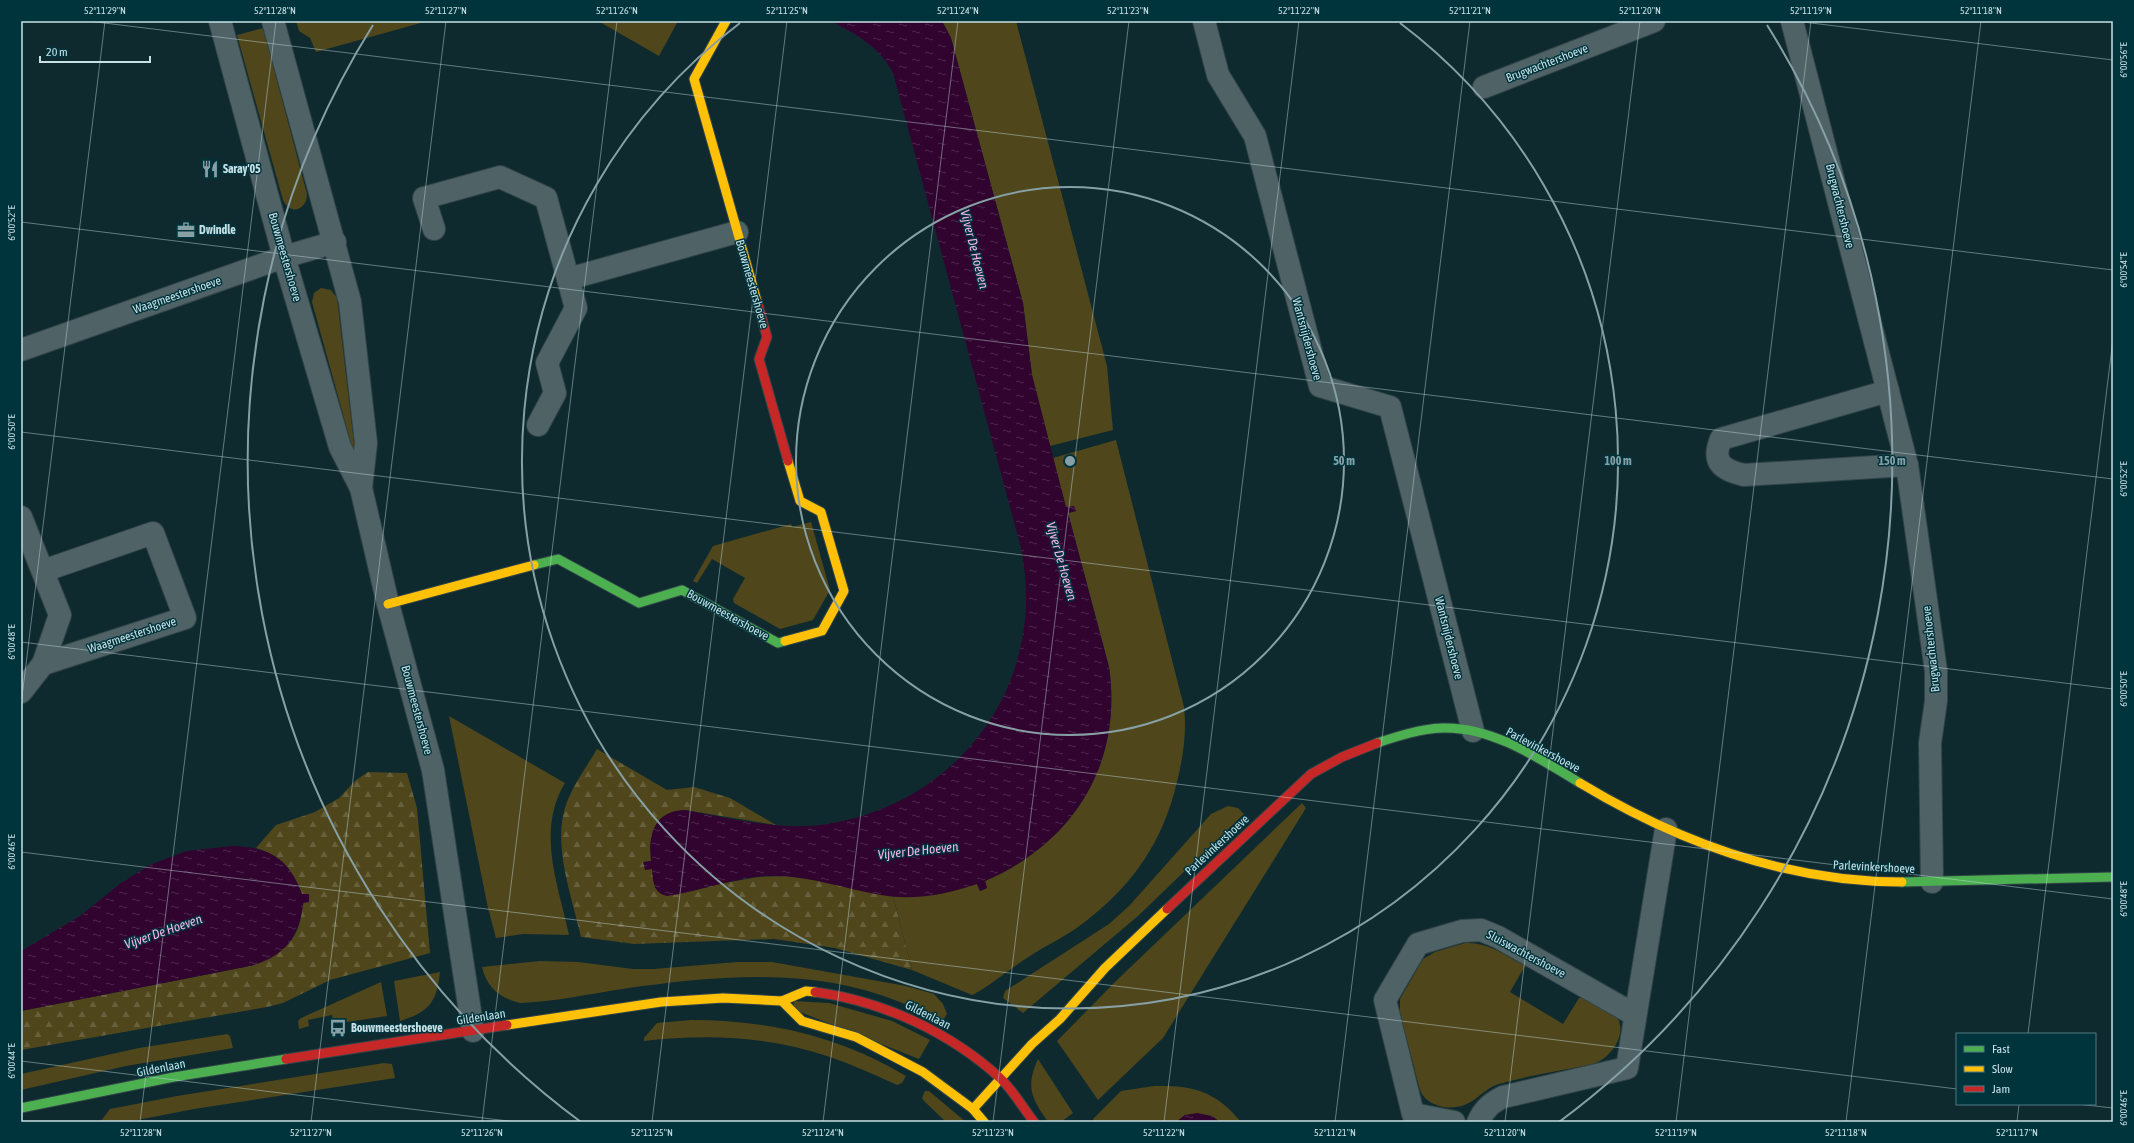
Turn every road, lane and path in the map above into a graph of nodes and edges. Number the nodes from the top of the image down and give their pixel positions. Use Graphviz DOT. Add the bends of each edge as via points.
graph roads {
  1 [pos="220,21"];
  2 [pos="273,21"];
  3 [pos="726,21"];
  4 [pos="1204,21"];
  5 [pos="1654,21"];
  6 [pos="1792,21"];
  7 [pos="1484,87"];
  8 [pos="434,229"];
  9 [pos="737,232"];
  10 [pos="335,242"];
  11 [pos="284,257"];
  12 [pos="568,279"];
  13 [pos="21,350"];
  14 [pos="1888,391"];
  15 [pos="538,425"];
  16 [pos="1908,465"];
  17 [pos="361,488"];
  18 [pos="21,517"];
  19 [pos="43,571"];
  20 [pos="388,604"];
  21 [pos="43,664"];
  22 [pos="21,692"];
  23 [pos="1473,731"];
  24 [pos="1666,829"];
  25 [pos="2113,877"];
  26 [pos="1932,882"];
  27 [pos="782,1001"];
  28 [pos="1636,1015"];
  29 [pos="473,1031"];
  30 [pos="1001,1079"];
  31 [pos="21,1108"];
  32 [pos="973,1110"];
  33 [pos="984,1122"];
  34 [pos="1034,1122"];
  35 [pos="1454,1122"];
  36 [pos="1478,1122"];
  1 -- 11 [label="street, Bouwmeestershoeve"];
  2 -- 10 [label="street, Bouwmeestershoeve"];
  3 -- 9 [label="street, Bouwmeestershoeve" via="694,79"];
  4 -- 23 [label="street, Wantsnijdershoeve" via="1218,75 1255,136 1320,386 1390,407"];
  5 -- 7 [label="street, Brugwachtershoeve"];
  6 -- 14 [label="street, Brugwachtershoeve"];
  8 -- 12 [label="street" via="424,198 500,177 546,198"];
  9 -- 12 [label="street, Bouwmeestershoeve"];
  9 -- 20 [label="street, Bouwmeestershoeve" via="767,337 759,359 800,501 822,512 844,591 822,631 778,642 682,590 639,604 558,559"];
  10 -- 11 [label="street, Waagmeestershoeve"];
  10 -- 17 [label="street, Bouwmeestershoeve" via="350,302 365,435"];
  11 -- 13 [label="street, Waagmeestershoeve"];
  11 -- 17 [label="street, Bouwmeestershoeve" via="340,447"];
  12 -- 15 [label="street" via="576,308 547,363 555,393"];
  14 -- 16 [label="street, Brugwachtershoeve"];
  14 -- 16 [label="street" via="1721,439 1718,447 1720,464 1728,471 1744,475"];
  16 -- 26 [label="street, Brugwachtershoeve" via="1936,671 1936,701 1930,743"];
  17 -- 20 [label="street, Bouwmeestershoeve"];
  18 -- 19 [label="street"];
  19 -- 21 [label="street" via="60,615"];
  19 -- 21 [label="street, Waagmeestershoeve" via="153,532 185,618"];
  20 -- 29 [label="street, Bouwmeestershoeve" via="433,770"];
  21 -- 22 [label="street"];
  23 -- 24 [label="street, Parlevinkershoeve" via="1511,744 1635,815"];
  23 -- 30 [label="street, Parlevinkershoeve" via="1448,728 1424,730 1362,747 1335,758 1311,774 1104,968 1060,1019 1032,1044"];
  24 -- 26 [label="street, Parlevinkershoeve" via="1691,840 1773,865 1829,877 1862,881"];
  24 -- 28 [label="street"];
  25 -- 26 [label="street, Parlevinkershoeve"];
  27 -- 29 [label="street, Gildenlaan" via="723,998 661,1002"];
  27 -- 30 [label="street, Gildenlaan" via="806,990 838,995 893,1011 947,1038"];
  27 -- 32 [label="street" via="802,1021 856,1037 923,1072"];
  28 -- 35 [label="street, Sluiswachtershoeve" via="1498,937 1481,930 1462,931 1418,944 1385,1000 1413,1114"];
  28 -- 36 [label="street" via="1627,1068 1503,1097 1491,1103 1482,1112"];
  29 -- 31 [label="street, Gildenlaan" via="382,1043 182,1076"];
  30 -- 32 [label="street, Parlevinkershoeve"];
  30 -- 34 [label="street, Gildenlaan"];
  32 -- 33 [label="street"];
}
